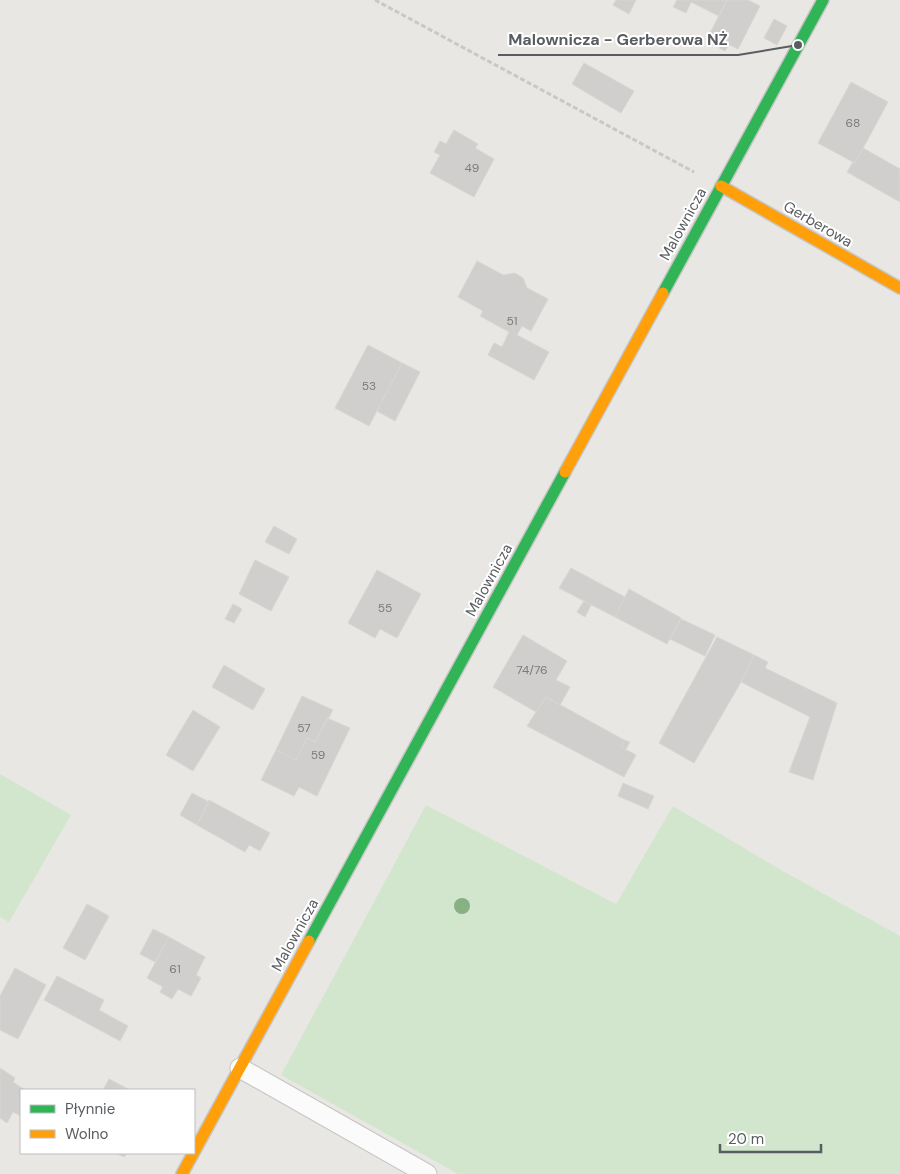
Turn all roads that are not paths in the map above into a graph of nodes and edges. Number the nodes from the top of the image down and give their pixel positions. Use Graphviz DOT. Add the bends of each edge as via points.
graph roads {
  1 [pos="823,0"];
  2 [pos="721,186"];
  3 [pos="900,288"];
  4 [pos="240,1068"];
  5 [pos="195,1150"];
  6 [pos="193,1154"];
  7 [pos="182,1174"];
  8 [pos="428,1174"];
  1 -- 2 [label="street, Malownicza"];
  2 -- 3 [label="street, Gerberowa"];
  2 -- 4 [label="street, Malownicza"];
  4 -- 5 [label="street, Malownicza"];
  4 -- 8 [label="lane"];
  6 -- 7 [label="street, Malownicza"];
}
